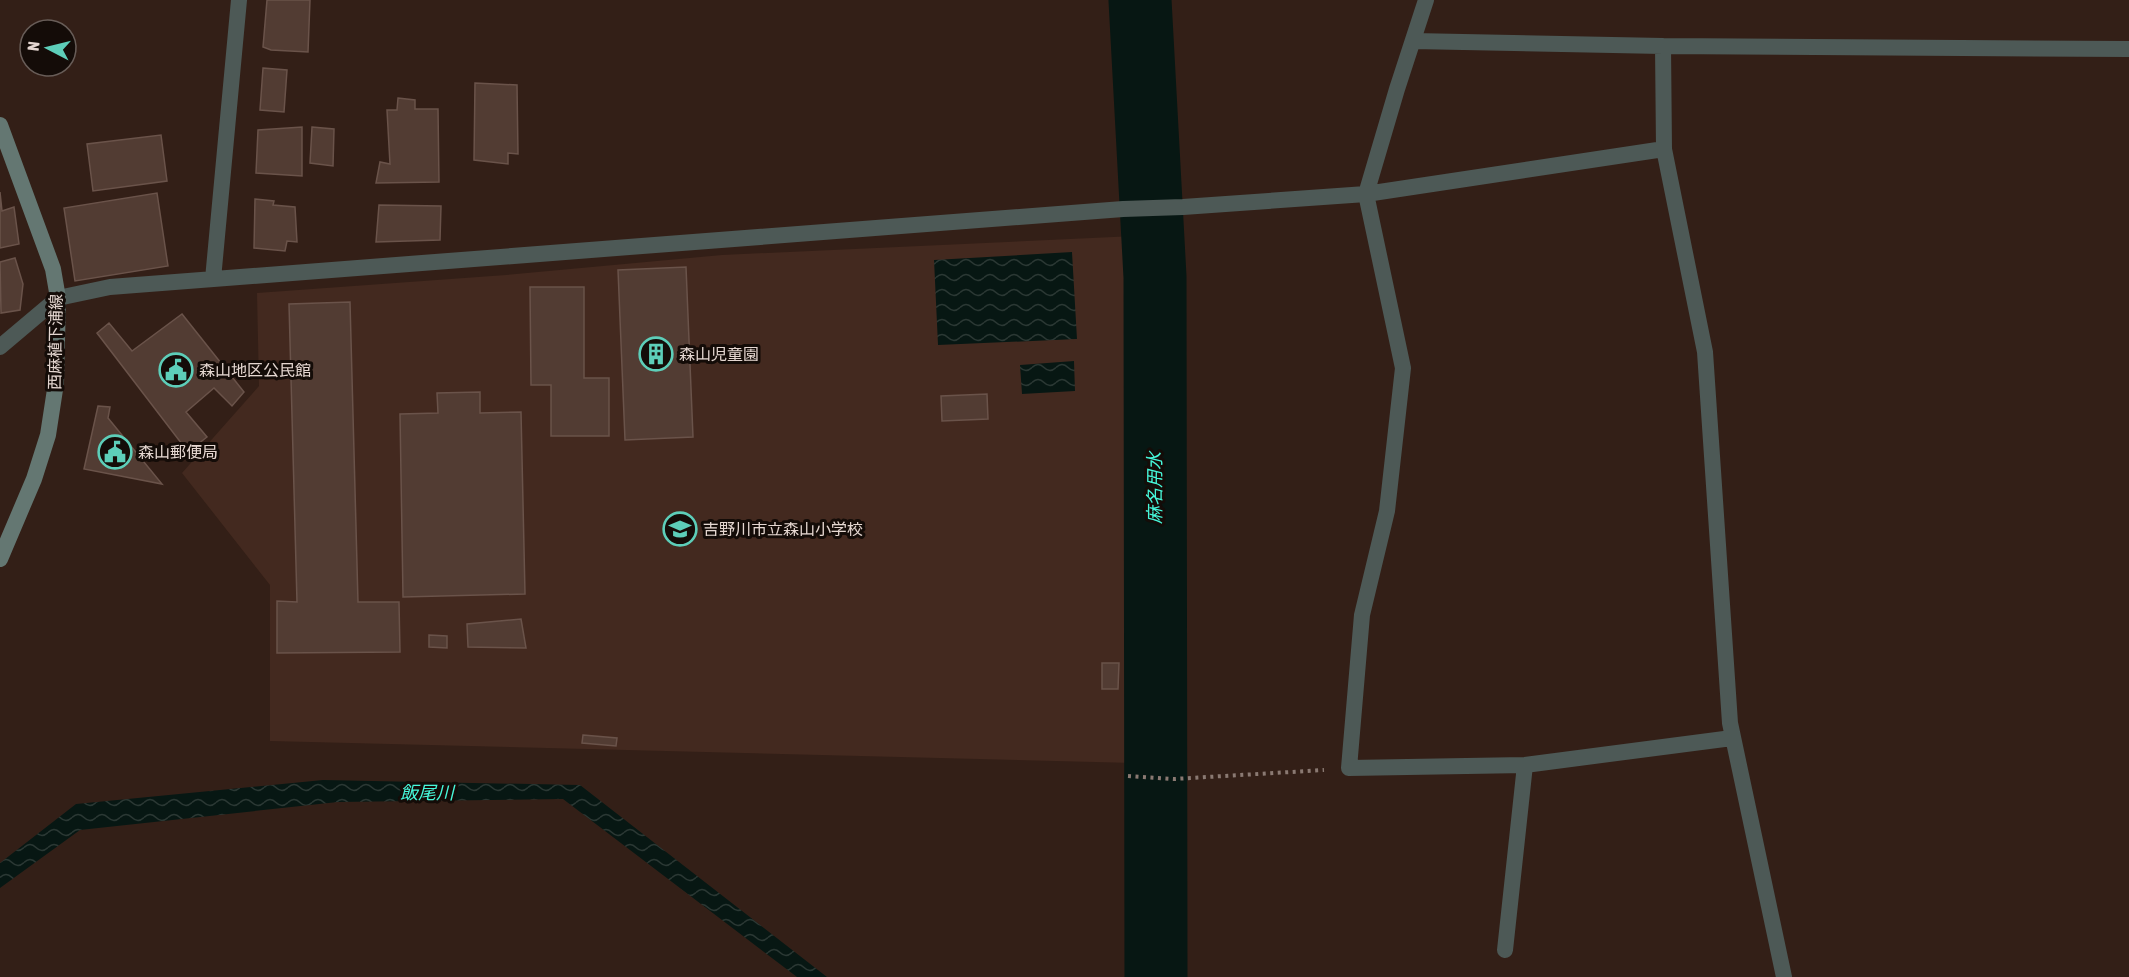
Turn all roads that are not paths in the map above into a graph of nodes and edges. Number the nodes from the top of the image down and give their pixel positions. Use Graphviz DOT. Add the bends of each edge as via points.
graph roads {
  1 [pos="239,0"];
  2 [pos="1426,0"];
  3 [pos="1413,41"];
  4 [pos="1663,46"];
  5 [pos="2129,49"];
  6 [pos="0,125"];
  7 [pos="1664,149"];
  8 [pos="1366,194"];
  9 [pos="213,279"];
  10 [pos="58,298"];
  11 [pos="0,347"];
  12 [pos="0,559"];
  13 [pos="1732,738"];
  14 [pos="1525,765"];
  15 [pos="1505,950"];
  16 [pos="1784,977"];
  1 -- 9 [label="street"];
  2 -- 3 [label="street"];
  3 -- 4 [label="street"];
  3 -- 8 [label="street"];
  4 -- 5 [label="street"];
  4 -- 7 [label="street"];
  6 -- 10 [label="main road, 西麻植下浦線" via="53,269"];
  7 -- 8 [label="street"];
  7 -- 13 [label="street" via="1705,352"];
  8 -- 9 [label="street"];
  8 -- 14 [label="street" via="1403,368 1388,511 1362,615 1349,768"];
  9 -- 10 [label="street" via="110,287"];
  10 -- 11 [label="street"];
  10 -- 12 [label="main road, 西麻植下浦線" via="56,383 48,435"];
  13 -- 14 [label="street"];
  13 -- 16 [label="street"];
  14 -- 15 [label="street"];
}
